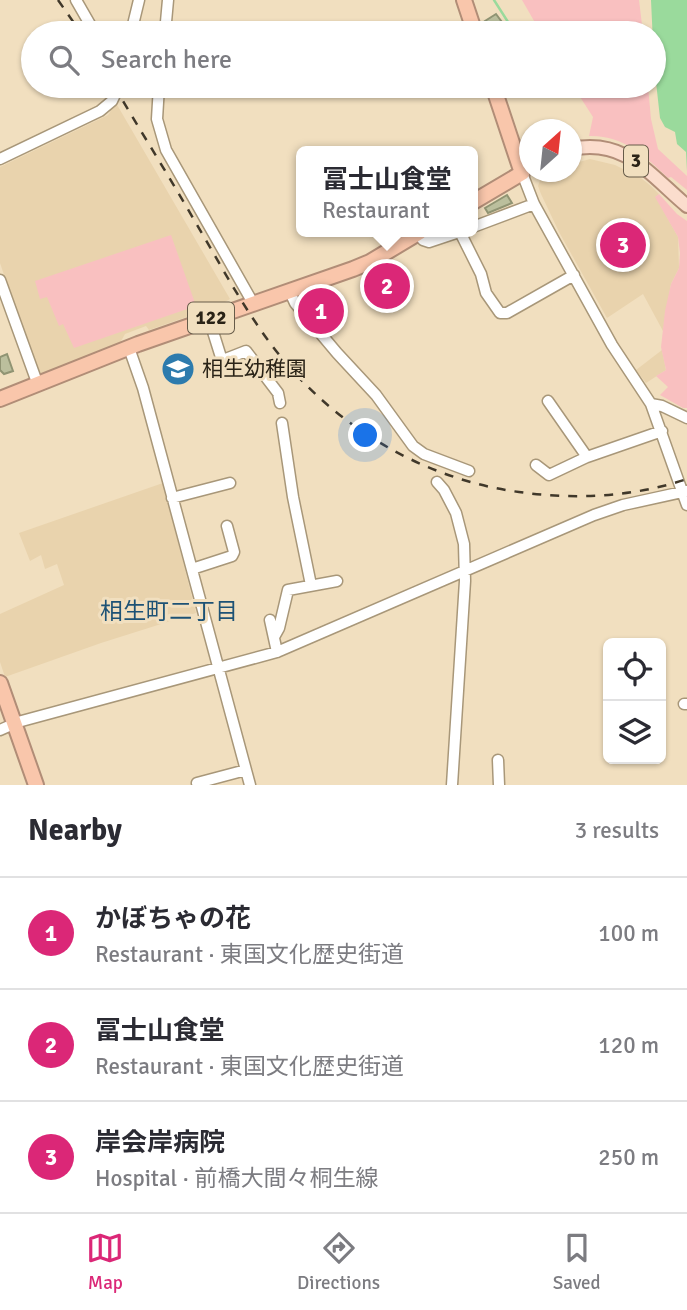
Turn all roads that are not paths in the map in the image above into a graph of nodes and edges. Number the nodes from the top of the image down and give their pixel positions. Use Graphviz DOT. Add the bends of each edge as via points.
graph roads {
  1 [pos="76,0"];
  2 [pos="139,0"];
  3 [pos="168,0"];
  4 [pos="464,0"];
  5 [pos="88,21"];
  6 [pos="134,21"];
  7 [pos="165,21"];
  8 [pos="471,21"];
  9 [pos="113,98"];
  10 [pos="159,98"];
  11 [pos="498,98"];
  12 [pos="582,148"];
  13 [pos="519,153"];
  14 [pos="0,159"];
  15 [pos="519,175"];
  16 [pos="529,182"];
  17 [pos="478,199"];
  18 [pos="534,204"];
  19 [pos="687,206"];
  20 [pos="478,225"];
  21 [pos="411,237"];
  22 [pos="422,237"];
  23 [pos="444,237"];
  24 [pos="462,237"];
  25 [pos="574,275"];
  26 [pos="0,280"];
  27 [pos="289,290"];
  28 [pos="253,303"];
  29 [pos="209,319"];
  30 [pos="128,348"];
  31 [pos="37,385"];
  32 [pos="0,399"];
  33 [pos="548,401"];
  34 [pos="280,403"];
  35 [pos="652,404"];
  36 [pos="687,418"];
  37 [pos="282,423"];
  38 [pos="662,431"];
  39 [pos="587,457"];
  40 [pos="536,465"];
  41 [pos="469,471"];
  42 [pos="437,482"];
  43 [pos="230,483"];
  44 [pos="685,491"];
  45 [pos="172,498"];
  46 [pos="687,505"];
  47 [pos="227,526"];
  48 [pos="192,569"];
  49 [pos="465,571"];
  50 [pos="337,581"];
  51 [pos="311,585"];
  52 [pos="270,620"];
  53 [pos="274,637"];
  54 [pos="276,652"];
  55 [pos="218,668"];
  56 [pos="0,683"];
  57 [pos="7,727"];
  58 [pos="498,760"];
  59 [pos="246,770"];
  60 [pos="197,783"];
  61 [pos="36,785"];
  62 [pos="250,785"];
  63 [pos="452,785"];
  64 [pos="499,785"];
  1 -- 5 [label="street"];
  2 -- 6 [label="street"];
  3 -- 7 [label="street"];
  4 -- 8 [label="highway"];
  9 -- 14 [label="street" via="100,111"];
  10 -- 28 [label="street" via="158,127 169,157"];
  11 -- 13 [label="highway"];
  12 -- 19 [label="main road, 3" via="605,147 623,153"];
  15 -- 17 [label="highway"];
  16 -- 18 [label="street"];
  18 -- 20 [label="street"];
  18 -- 25 [label="street"];
  21 -- 27 [label="highway, 122" via="370,262"];
  22 -- 23 [label="street" via="429,242"];
  24 -- 25 [label="street" via="486,293 500,313"];
  25 -- 35 [label="street" via="623,364"];
  26 -- 31 [label="street"];
  27 -- 28 [label="highway, 122"];
  27 -- 41 [label="street" via="413,446"];
  28 -- 29 [label="highway, 122"];
  29 -- 30 [label="highway, 122"];
  29 -- 34 [label="street" via="224,365 246,351 278,393"];
  30 -- 31 [label="highway, 122"];
  30 -- 45 [label="street"];
  31 -- 32 [label="highway, 122"];
  33 -- 39 [label="street"];
  35 -- 36 [label="street"];
  35 -- 38 [label="street"];
  37 -- 51 [label="street"];
  38 -- 39 [label="street"];
  38 -- 44 [label="street"];
  39 -- 40 [label="street" via="549,475"];
  42 -- 49 [label="street" via="460,523"];
  43 -- 45 [label="street"];
  44 -- 46 [label="street"];
  44 -- 49 [label="street" via="594,515"];
  45 -- 48 [label="street"];
  47 -- 48 [label="street" via="232,556"];
  48 -- 55 [label="street"];
  49 -- 54 [label="street"];
  49 -- 63 [label="street"];
  50 -- 51 [label="street"];
  51 -- 53 [label="street" via="288,590"];
  52 -- 53 [label="street"];
  53 -- 54 [label="street"];
  54 -- 55 [label="street"];
  55 -- 57 [label="street"];
  55 -- 59 [label="street"];
  56 -- 57 [label="highway"];
  57 -- 61 [label="highway"];
  58 -- 64 [label="street"];
  59 -- 60 [label="street"];
  59 -- 62 [label="street"];
}
